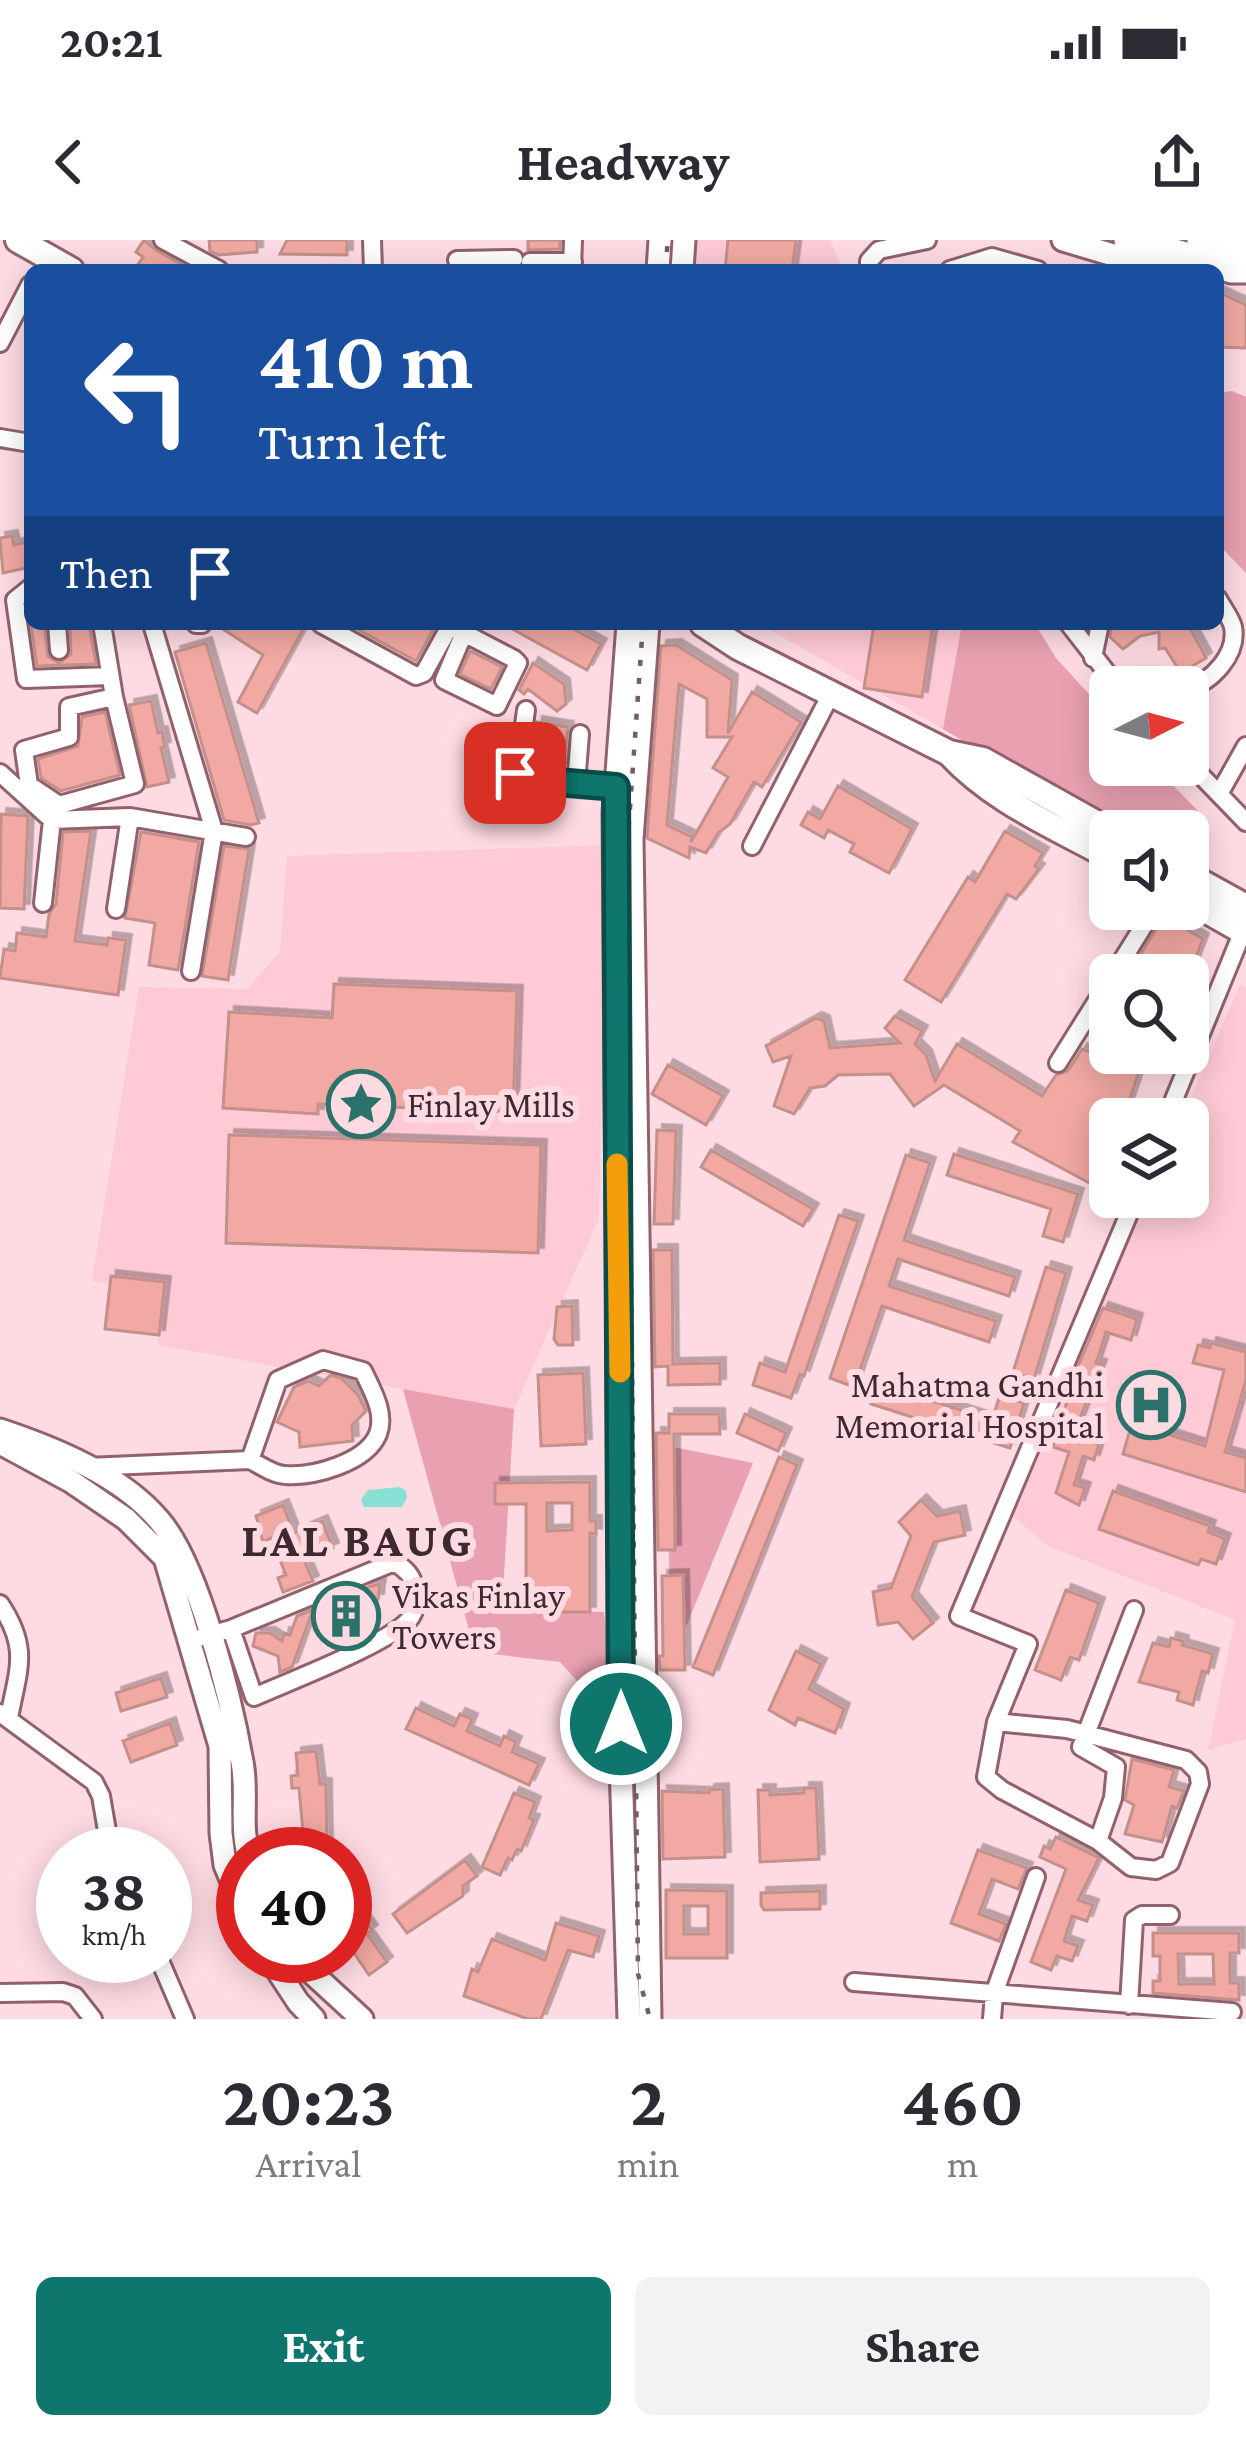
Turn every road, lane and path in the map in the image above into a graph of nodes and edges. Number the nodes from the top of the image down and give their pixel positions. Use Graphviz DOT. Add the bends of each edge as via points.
graph roads {
  1 [pos="163,240"];
  2 [pos="927,240"];
  3 [pos="1063,240"];
  4 [pos="1128,240"];
  5 [pos="1201,240"];
  6 [pos="901,243"];
  7 [pos="1171,246"];
  8 [pos="31,250"];
  9 [pos="1246,252"];
  10 [pos="493,256"];
  11 [pos="519,260"];
  12 [pos="58,264"];
  13 [pos="208,264"];
  14 [pos="555,264"];
  15 [pos="868,264"];
  16 [pos="969,264"];
  17 [pos="1017,264"];
  18 [pos="1219,264"];
  19 [pos="24,296"];
  20 [pos="0,343"];
  21 [pos="24,593"];
  22 [pos="1224,610"];
  23 [pos="57,630"];
  24 [pos="103,630"];
  25 [pos="154,630"];
  26 [pos="332,630"];
  27 [pos="454,630"];
  28 [pos="455,630"];
  29 [pos="459,630"];
  30 [pos="628,630"];
  31 [pos="647,630"];
  32 [pos="712,630"];
  33 [pos="1073,630"];
  34 [pos="1099,630"];
  35 [pos="59,650"];
  36 [pos="1093,658"];
  37 [pos="1100,666"];
  38 [pos="110,676"];
  39 [pos="1209,677"];
  40 [pos="832,694"];
  41 [pos="114,697"];
  42 [pos="526,710"];
  43 [pos="580,734"];
  44 [pos="1246,746"];
  45 [pos="950,753"];
  46 [pos="627,758"];
  47 [pos="0,773"];
  48 [pos="576,784"];
  49 [pos="1209,784"];
  50 [pos="616,787"];
  51 [pos="1219,794"];
  52 [pos="130,817"];
  53 [pos="1089,819"];
  54 [pos="52,820"];
  55 [pos="1246,822"];
  56 [pos="214,831"];
  57 [pos="246,837"];
  58 [pos="1089,845"];
  59 [pos="752,846"];
  60 [pos="1209,893"];
  61 [pos="43,903"];
  62 [pos="116,909"];
  63 [pos="1209,909"];
  64 [pos="1245,924"];
  65 [pos="191,971"];
  66 [pos="1089,1014"];
  67 [pos="1058,1063"];
  68 [pos="1175,1098"];
  69 [pos="628,1170"];
  70 [pos="1127,1218"];
  71 [pos="0,1430"];
  72 [pos="0,1443"];
  73 [pos="28,1447"];
  74 [pos="250,1460"];
  75 [pos="80,1474"];
  76 [pos="621,1569"];
  77 [pos="645,1569"];
  78 [pos="0,1604"];
  79 [pos="1134,1610"];
  80 [pos="210,1635"];
  81 [pos="4,1716"];
  82 [pos="996,1722"];
  83 [pos="1086,1734"];
  84 [pos="229,1744"];
  85 [pos="106,1827"];
  86 [pos="226,1827"];
  87 [pos="243,1827"];
  88 [pos="1098,1841"];
  89 [pos="1036,1877"];
  90 [pos="626,1887"];
  91 [pos="649,1887"];
  92 [pos="1170,1916"];
  93 [pos="854,1982"];
  94 [pos="170,1983"];
  95 [pos="286,1983"];
  96 [pos="323,1983"];
  97 [pos="0,1993"];
  98 [pos="994,1994"];
  99 [pos="1129,2005"];
  100 [pos="1091,2011"];
  101 [pos="1232,2012"];
  102 [pos="93,2019"];
  103 [pos="185,2019"];
  104 [pos="314,2019"];
  105 [pos="362,2019"];
  106 [pos="629,2019"];
  107 [pos="650,2019"];
  108 [pos="992,2019"];
  1 -- 13 [label="street"];
  2 -- 6 [label="street"];
  3 -- 7 [label="street" via="1130,260"];
  4 -- 7 [label="highway"];
  5 -- 9 [label="highway"];
  6 -- 15 [label="street" via="878,250"];
  7 -- 9 [label="highway"];
  7 -- 18 [label="highway"];
  8 -- 12 [label="main road"];
  10 -- 11 [label="street"];
  11 -- 14 [label="street"];
  16 -- 17 [label="street" via="992,257"];
  19 -- 20 [label="street"];
  21 -- 38 [label="street" via="15,600 26,680"];
  22 -- 39 [label="street" via="1233,627 1229,655"];
  23 -- 35 [label="street"];
  24 -- 38 [label="street"];
  25 -- 56 [label="street"];
  26 -- 27 [label="street" via="416,676"];
  28 -- 29 [label="street" via="445,680 496,706 518,662"];
  30 -- 46 [label="street"];
  31 -- 46 [label="street"];
  32 -- 40 [label="main road"];
  33 -- 36 [label="street"];
  34 -- 36 [label="street"];
  36 -- 37 [label="street"];
  38 -- 41 [label="street"];
  40 -- 45 [label="main road"];
  40 -- 59 [label="street"];
  41 -- 41 [label="street" via="135,784 52,804 29,785 24,750 69,736 69,707"];
  42 -- 48 [label="street" via="517,777"];
  43 -- 48 [label="street"];
  44 -- 51 [label="street"];
  45 -- 53 [label="main road" via="983,760"];
  45 -- 58 [label="main road" via="992,792"];
  46 -- 50 [label="street"];
  46 -- 69 [label="street"];
  47 -- 54 [label="street"];
  48 -- 50 [label="street"];
  49 -- 51 [label="street"];
  50 -- 69 [label="street"];
  51 -- 55 [label="street"];
  52 -- 54 [label="street"];
  52 -- 56 [label="street"];
  52 -- 62 [label="street"];
  54 -- 61 [label="street"];
  56 -- 57 [label="street"];
  56 -- 65 [label="street"];
  60 -- 64 [label="main road"];
  63 -- 64 [label="main road"];
  64 -- 68 [label="street"];
  66 -- 67 [label="street"];
  69 -- 76 [label="street"];
  69 -- 77 [label="street"];
  70 -- 82 [label="street" via="959,1616 1028,1644"];
  71 -- 73 [label="street"];
  72 -- 73 [label="street"];
  73 -- 75 [label="street"];
  74 -- 74 [label="street" via="278,1380 323,1360 363,1371 379,1404 378,1433 362,1454 282,1476"];
  74 -- 75 [label="street"];
  75 -- 80 [label="street" via="165,1558"];
  76 -- 77 [label="street"];
  76 -- 90 [label="street"];
  77 -- 91 [label="street"];
  78 -- 81 [label="street" via="20,1650"];
  79 -- 83 [label="street"];
  80 -- 80 [label="street" via="394,1562 415,1586 410,1620 254,1697"];
  80 -- 84 [label="street"];
  81 -- 85 [label="street" via="94,1782"];
  82 -- 83 [label="street"];
  82 -- 88 [label="street" via="986,1777"];
  83 -- 88 [label="street" via="1082,1747 1116,1767"];
  83 -- 88 [label="street" via="1186,1760 1200,1784 1170,1863 1131,1868"];
  84 -- 86 [label="street"];
  84 -- 87 [label="street" via="244,1768"];
  89 -- 98 [label="street"];
  90 -- 91 [label="street"];
  90 -- 106 [label="street"];
  91 -- 107 [label="street"];
  92 -- 99 [label="street" via="1134,1920"];
  93 -- 98 [label="street"];
  94 -- 103 [label="street"];
  95 -- 104 [label="street"];
  96 -- 105 [label="street"];
  97 -- 102 [label="street" via="63,1992"];
  98 -- 100 [label="street"];
  98 -- 108 [label="street"];
  99 -- 100 [label="street"];
  99 -- 101 [label="street"];
}
